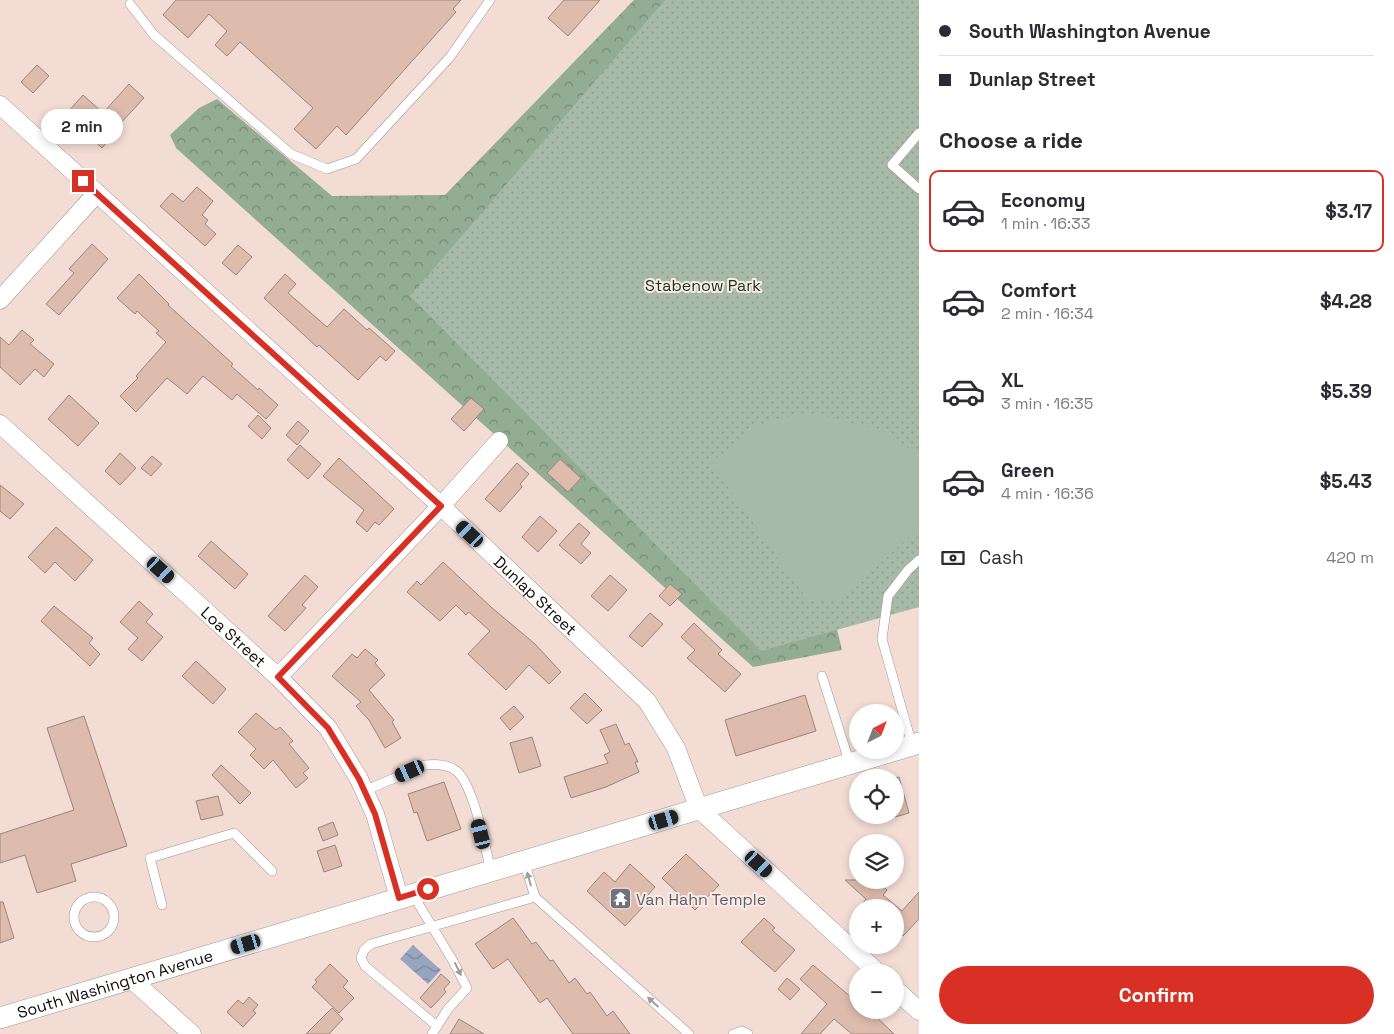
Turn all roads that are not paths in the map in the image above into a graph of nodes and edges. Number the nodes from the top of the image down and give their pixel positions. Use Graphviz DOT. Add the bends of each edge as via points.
graph roads {
  1 [pos="490,0"];
  2 [pos="130,4"];
  3 [pos="0,105"];
  4 [pos="919,133"];
  5 [pos="919,189"];
  6 [pos="97,193"];
  7 [pos="0,300"];
  8 [pos="0,424"];
  9 [pos="499,441"];
  10 [pos="441,506"];
  11 [pos="919,560"];
  12 [pos="822,676"];
  13 [pos="278,677"];
  14 [pos="916,744"];
  15 [pos="850,764"];
  16 [pos="364,791"];
  17 [pos="699,809"];
  18 [pos="524,861"];
  19 [pos="272,870"];
  20 [pos="491,871"];
  21 [pos="406,896"];
  22 [pos="534,897"];
  23 [pos="162,905"];
  24 [pos="432,928"];
  25 [pos="86,935"];
  26 [pos="868,964"];
  27 [pos="131,979"];
  28 [pos="904,997"];
  29 [pos="919,1011"];
  30 [pos="0,1018"];
  31 [pos="434,1030"];
  32 [pos="192,1034"];
  33 [pos="689,1034"];
  34 [pos="733,1034"];
  35 [pos="748,1034"];
  1 -- 2 [label="lane" via="450,56 356,158 327,169 291,154 154,35"];
  3 -- 6 [label="street, Dunlap Street"];
  4 -- 5 [label="lane" via="892,165"];
  6 -- 7 [label="street"];
  6 -- 10 [label="street, Dunlap Street"];
  8 -- 13 [label="street, Loa Street"];
  9 -- 10 [label="street"];
  10 -- 13 [label="street"];
  10 -- 17 [label="street, Dunlap Street" via="647,702 676,748"];
  11 -- 14 [label="lane" via="888,596 882,639"];
  12 -- 15 [label="lane"];
  13 -- 16 [label="street, Loa Street" via="328,728"];
  14 -- 15 [label="street, South Washington Avenue"];
  15 -- 17 [label="street, South Washington Avenue"];
  16 -- 20 [label="lane" via="425,765 436,764 456,771 464,779 472,798"];
  16 -- 21 [label="street, Loa Street"];
  17 -- 18 [label="street, South Washington Avenue"];
  17 -- 26 [label="street, Dunlap Street"];
  18 -- 20 [label="street, South Washington Avenue"];
  22 -- 18 [label="lane, one-way"];
  19 -- 23 [label="lane" via="234,833 150,858"];
  20 -- 21 [label="street, South Washington Avenue"];
  21 -- 24 [label="lane"];
  21 -- 27 [label="street, South Washington Avenue"];
  22 -- 24 [label="lane"];
  33 -- 22 [label="lane, one-way"];
  24 -- 31 [label="lane, one-way" via="467,988"];
  24 -- 31 [label="lane" via="371,944 361,958 365,966"];
  25 -- 25 [label="lane" via="99,936 110,929 115,919 106,900 88,898 78,906 74,919"];
  27 -- 30 [label="street, South Washington Avenue"];
  27 -- 32 [label="street"];
  28 -- 29 [label="street"];
  34 -- 35 [label="lane" via="742,1031"];
}
